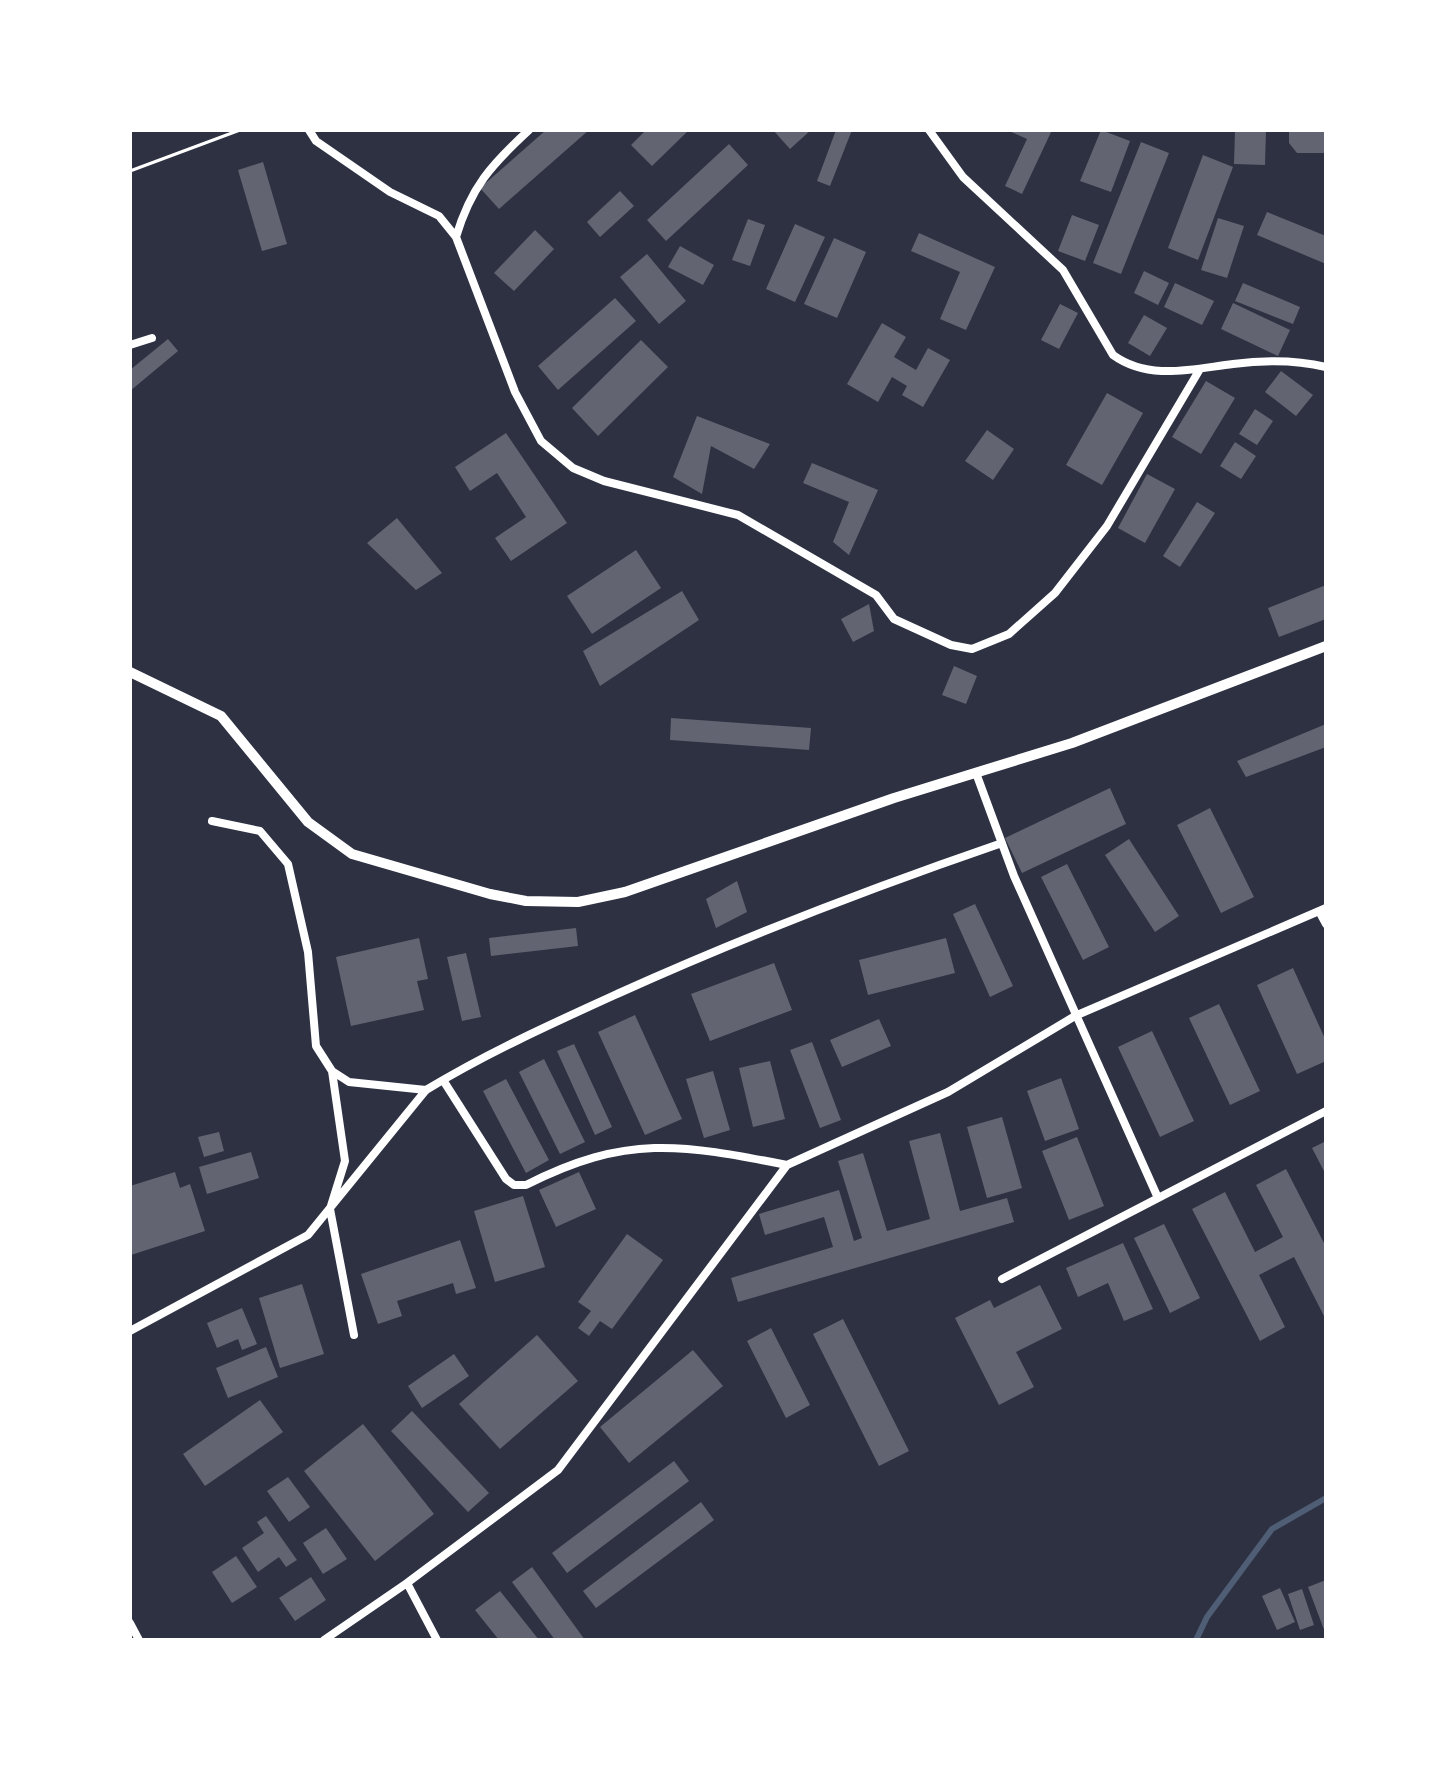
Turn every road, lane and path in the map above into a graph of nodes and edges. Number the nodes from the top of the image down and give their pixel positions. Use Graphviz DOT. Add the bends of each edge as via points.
graph roads {
  1 [pos="240,130"];
  2 [pos="309,130"];
  3 [pos="529,130"];
  4 [pos="929,130"];
  5 [pos="130,171"];
  6 [pos="456,237"];
  7 [pos="152,338"];
  8 [pos="130,345"];
  9 [pos="1326,367"];
  10 [pos="1200,369"];
  11 [pos="1326,646"];
  12 [pos="130,672"];
  13 [pos="976,773"];
  14 [pos="212,821"];
  15 [pos="1002,843"];
  16 [pos="1322,910"];
  17 [pos="1326,924"];
  18 [pos="1075,1016"];
  19 [pos="332,1071"];
  20 [pos="443,1080"];
  21 [pos="426,1090"];
  22 [pos="1326,1111"];
  23 [pos="787,1165"];
  24 [pos="1158,1198"];
  25 [pos="330,1209"];
  26 [pos="1002,1279"];
  27 [pos="130,1331"];
  28 [pos="354,1335"];
  29 [pos="407,1583"];
  30 [pos="130,1623"];
  31 [pos="139,1640"];
  32 [pos="324,1640"];
  33 [pos="437,1640"];
  1 -- 5 [label="path"];
  2 -- 6 [label="street" via="316,141 390,192 439,216"];
  3 -- 6 [label="street" via="489,166 466,205"];
  4 -- 10 [label="street" via="963,177 1063,270 1113,355 1136,369"];
  6 -- 10 [label="street" via="515,392 541,441 573,468 604,481 738,515 876,595 894,619 972,649 1009,634 1055,593 1107,526"];
  7 -- 8 [label="street"];
  9 -- 10 [label="street" via="1236,363"];
  11 -- 13 [label="street" via="1072,743"];
  12 -- 13 [label="street" via="221,716 308,822 352,854 526,901 578,902 625,892"];
  13 -- 15 [label="street"];
  14 -- 19 [label="street" via="260,831 288,864 308,952 316,1046"];
  15 -- 18 [label="street"];
  15 -- 20 [label="street" via="844,898 663,973 513,1041"];
  16 -- 17 [label="street"];
  16 -- 18 [label="street"];
  18 -- 23 [label="street" via="948,1092"];
  18 -- 24 [label="street"];
  19 -- 21 [label="street" via="349,1082"];
  19 -- 25 [label="street" via="345,1161"];
  20 -- 21 [label="street"];
  20 -- 23 [label="street" via="514,1185 602,1154 649,1147 697,1147"];
  21 -- 25 [label="street"];
  22 -- 24 [label="street"];
  23 -- 29 [label="street" via="558,1470"];
  24 -- 26 [label="street"];
  25 -- 27 [label="street" via="308,1235"];
  25 -- 28 [label="street"];
  29 -- 32 [label="street"];
  29 -- 33 [label="street"];
  30 -- 31 [label="street"];
}
